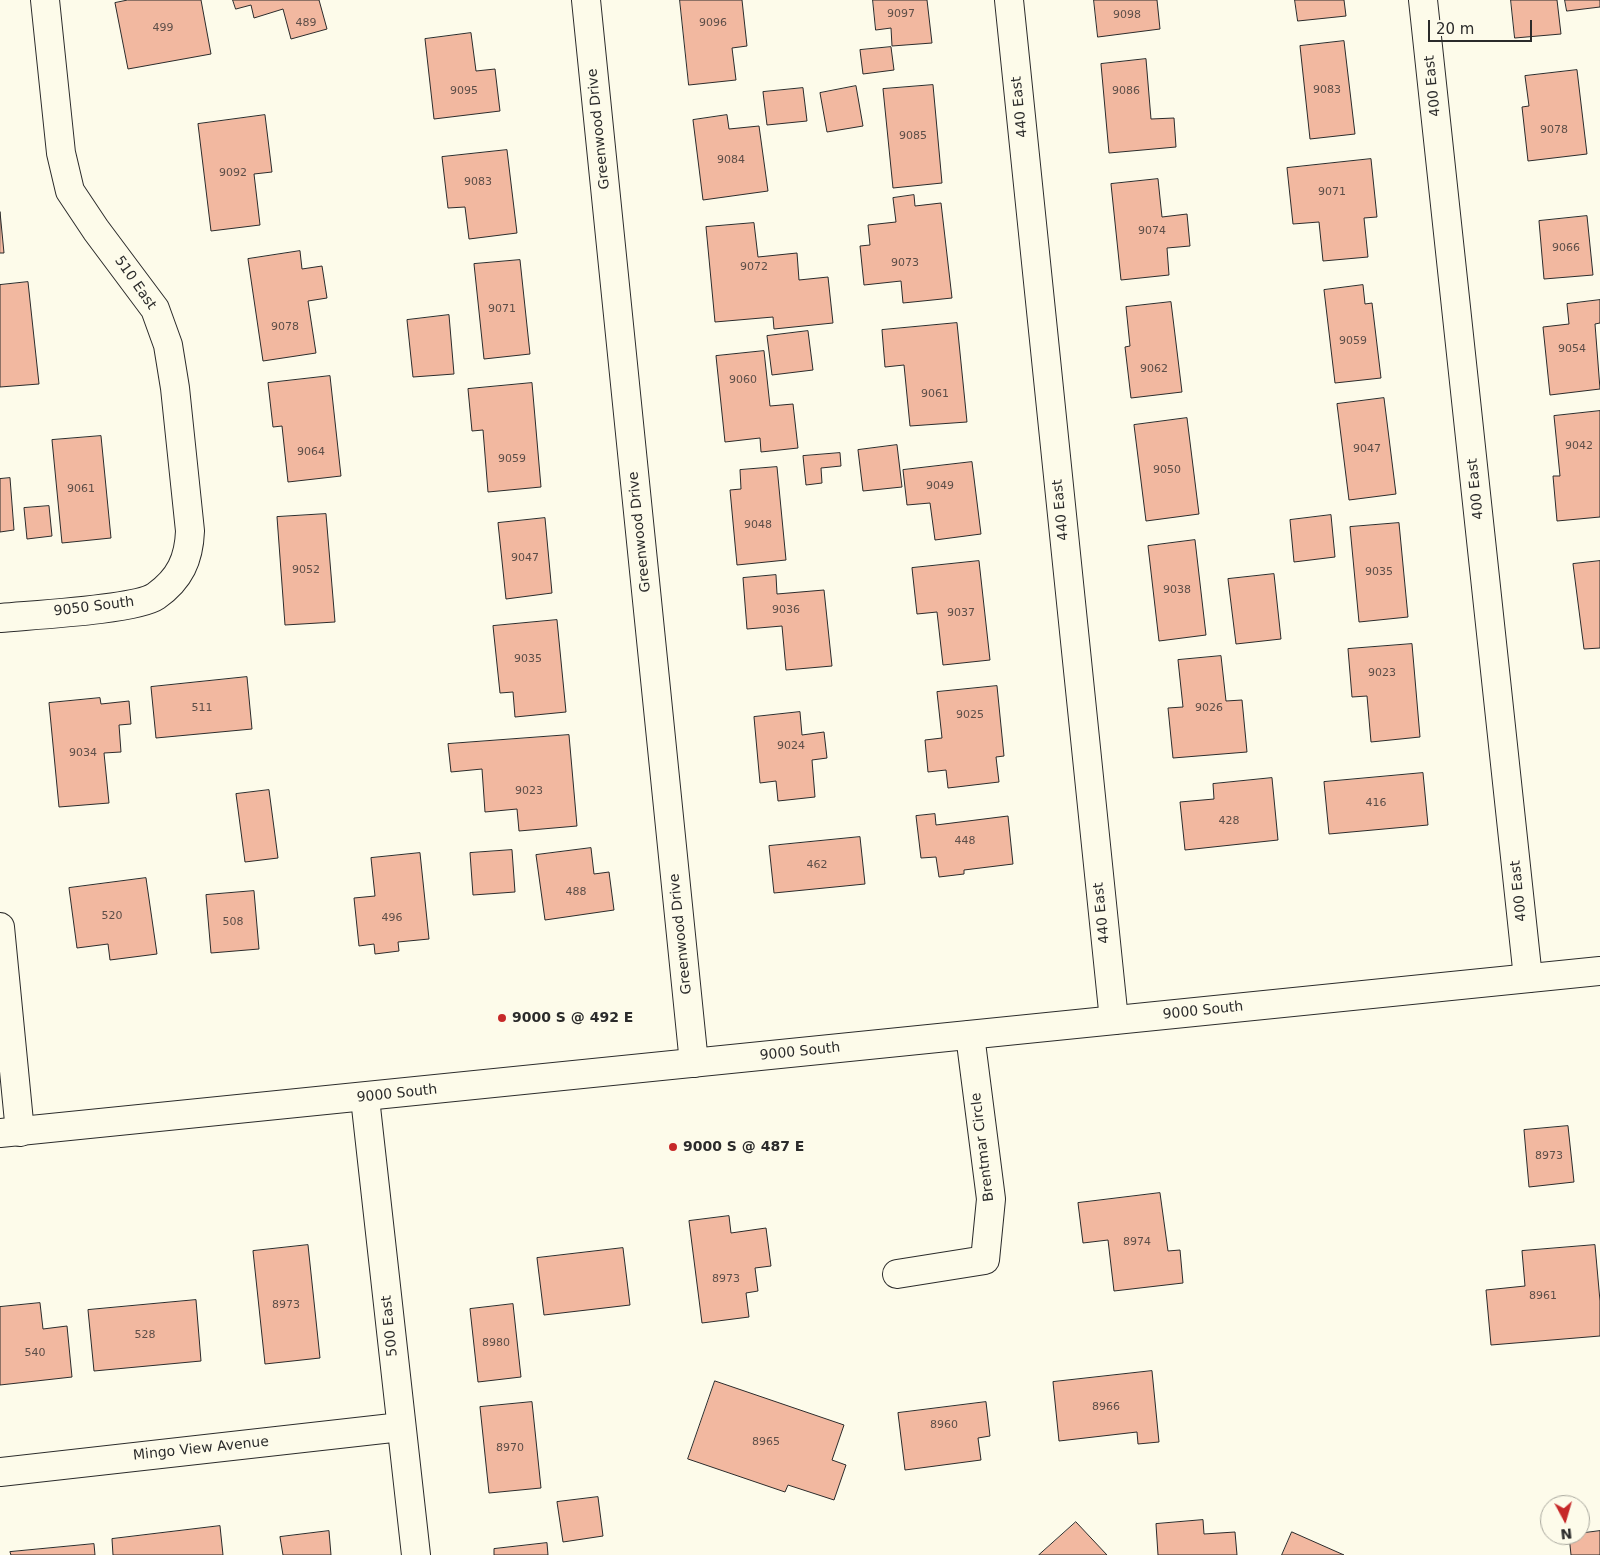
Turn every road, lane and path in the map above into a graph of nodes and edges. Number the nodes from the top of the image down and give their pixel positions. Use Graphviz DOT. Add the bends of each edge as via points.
graph roads {
  1 [pos="45,0"];
  2 [pos="586,0"];
  3 [pos="1009,0"];
  4 [pos="1423,0"];
  5 [pos="178,575"];
  6 [pos="0,618"];
  7 [pos="0,927"];
  8 [pos="1600,970"];
  9 [pos="1528,978"];
  10 [pos="1114,1020"];
  11 [pos="970,1035"];
  12 [pos="694,1063"];
  13 [pos="365,1098"];
  14 [pos="10,1133"];
  15 [pos="897,1274"];
  16 [pos="402,1427"];
  17 [pos="0,1472"];
  18 [pos="416,1555"];
  1 -- 5 [label="street, 510 East" via="61,152 70,190 155,308 168,345 190,531 189,551"];
  2 -- 12 [label="street, Greenwood Drive"];
  3 -- 10 [label="street, 440 East"];
  4 -- 9 [label="street, 400 East"];
  5 -- 6 [label="street, 9050 South" via="155,597 122,606"];
  7 -- 14 [label="street"];
  8 -- 9 [label="street, 9000 South"];
  9 -- 10 [label="street, 9000 South"];
  10 -- 11 [label="street, 9000 South"];
  11 -- 12 [label="street, 9000 South"];
  11 -- 15 [label="street, Brentmar Circle" via="991,1199 985,1260"];
  12 -- 13 [label="street, 9000 South"];
  13 -- 14 [label="street, 9000 South"];
  13 -- 16 [label="street, 500 East"];
  16 -- 17 [label="street, Mingo View Avenue"];
  16 -- 18 [label="street, 500 East"];
}
